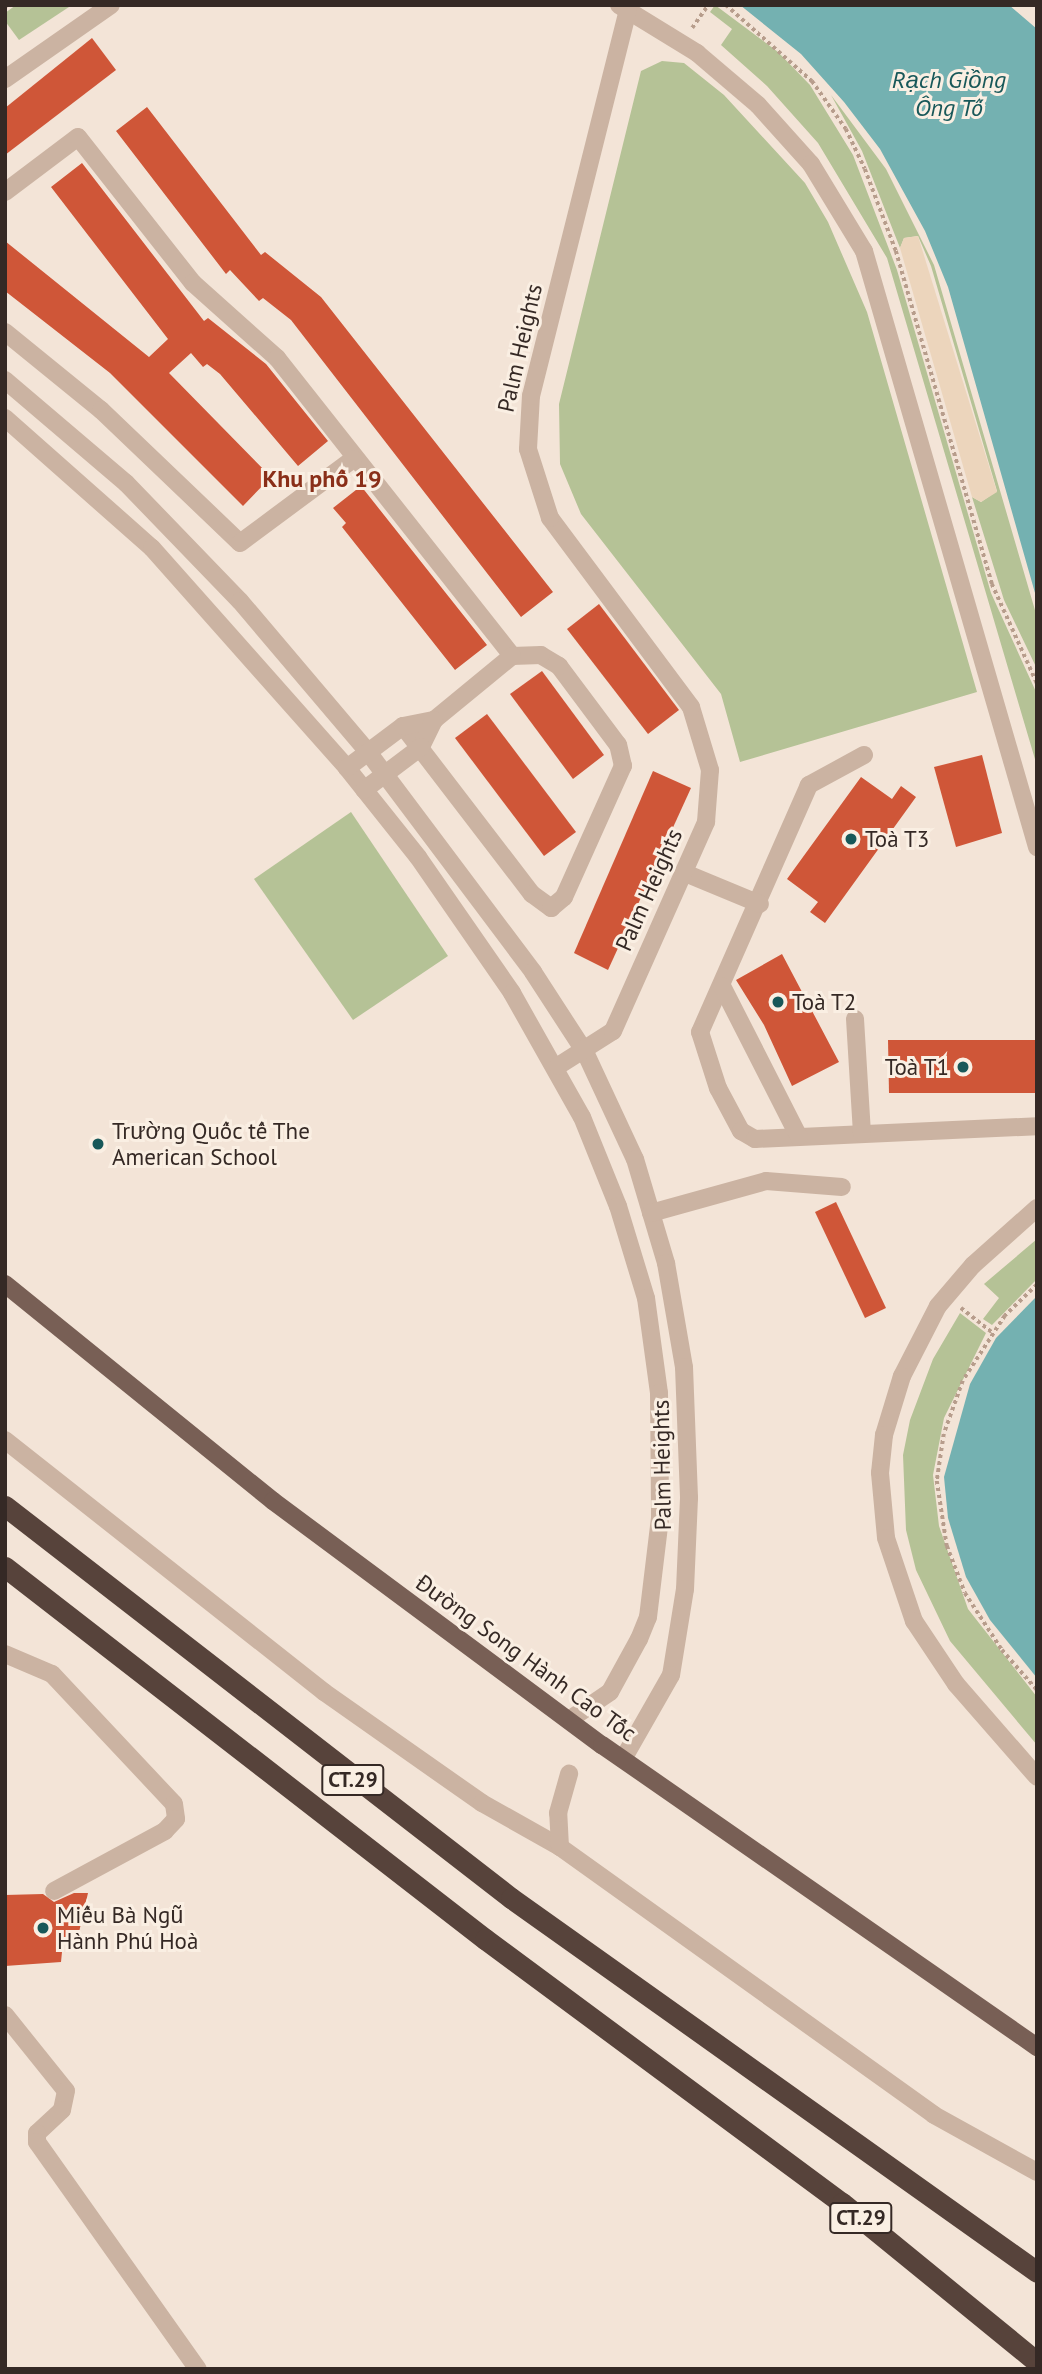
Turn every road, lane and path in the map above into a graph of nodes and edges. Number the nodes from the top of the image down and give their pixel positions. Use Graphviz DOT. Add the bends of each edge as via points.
graph roads {
  1 [pos="111,5"];
  2 [pos="708,5"];
  3 [pos="624,8"];
  4 [pos="692,28"];
  5 [pos="5,79"];
  6 [pos="5,192"];
  7 [pos="5,332"];
  8 [pos="5,380"];
  9 [pos="5,418"];
  10 [pos="353,459"];
  11 [pos="512,656"];
  12 [pos="434,720"];
  13 [pos="403,726"];
  14 [pos="421,747"];
  15 [pos="368,752"];
  16 [pos="864,755"];
  17 [pos="347,768"];
  18 [pos="386,774"];
  19 [pos="364,790"];
  20 [pos="1037,846"];
  21 [pos="685,873"];
  22 [pos="760,904"];
  23 [pos="722,986"];
  24 [pos="855,1019"];
  25 [pos="584,1052"];
  26 [pos="558,1066"];
  27 [pos="1037,1126"];
  28 [pos="862,1134"];
  29 [pos="799,1137"];
  30 [pos="842,1187"];
  31 [pos="1037,1208"];
  32 [pos="651,1213"];
  33 [pos="5,1284"];
  34 [pos="1037,1285"];
  35 [pos="961,1308"];
  36 [pos="992,1332"];
  37 [pos="5,1440"];
  38 [pos="5,1506"];
  39 [pos="5,1567"];
  40 [pos="5,1654"];
  41 [pos="1037,1690"];
  42 [pos="569,1720"];
  43 [pos="623,1759"];
  44 [pos="569,1774"];
  45 [pos="1037,1777"];
  46 [pos="561,1847"];
  47 [pos="54,1891"];
  48 [pos="5,2015"];
  49 [pos="1037,2047"];
  50 [pos="1037,2172"];
  51 [pos="1037,2272"];
  52 [pos="1037,2362"];
  53 [pos="198,2369"];
  1 -- 5 [label="street"];
  2 -- 4 [label="path"];
  3 -- 20 [label="street, Palm Heights" via="697,53 758,105 811,164 864,251"];
  3 -- 21 [label="street, Palm Heights" via="531,396 528,449 550,518 671,677 698,722 710,770 706,822"];
  6 -- 10 [label="street" via="78,137 193,283 277,358"];
  7 -- 10 [label="street" via="102,410 240,543"];
  8 -- 15 [label="street" via="126,483 240,601"];
  9 -- 17 [label="street, Palm Heights" via="152,548"];
  10 -- 11 [label="street"];
  11 -- 12 [label="street"];
  11 -- 14 [label="street" via="541,655 559,666 618,745 624,766 565,897 551,908 532,894"];
  12 -- 13 [label="street"];
  12 -- 14 [label="street"];
  13 -- 14 [label="street"];
  13 -- 15 [label="street"];
  14 -- 18 [label="street"];
  15 -- 17 [label="street"];
  15 -- 18 [label="street"];
  16 -- 22 [label="street" via="809,785"];
  17 -- 19 [label="street, Palm Heights"];
  18 -- 19 [label="street"];
  18 -- 25 [label="street" via="533,972"];
  19 -- 26 [label="street, Palm Heights" via="418,857"];
  21 -- 22 [label="street"];
  21 -- 25 [label="street, Palm Heights" via="612,1031"];
  22 -- 23 [label="street"];
  23 -- 29 [label="street"];
  23 -- 29 [label="street" via="700,1032 722,1096 746,1137"];
  24 -- 28 [label="street"];
  25 -- 26 [label="street"];
  25 -- 32 [label="street, Palm Heights" via="635,1159"];
  26 -- 42 [label="street, Palm Heights" via="622,1219 646,1298 659,1393 660,1518 648,1618 610,1692"];
  27 -- 28 [label="street"];
  28 -- 29 [label="street"];
  30 -- 32 [label="street" via="766,1181"];
  31 -- 45 [label="street" via="973,1265 933,1314 899,1385 880,1473 886,1538 914,1621 956,1685"];
  32 -- 43 [label="street, Palm Heights" via="684,1367 686,1576 671,1675"];
  33 -- 42 [label="main road, Đường Song Hành Cao Tốc" via="273,1501"];
  34 -- 36 [label="path"];
  35 -- 36 [label="path"];
  36 -- 41 [label="path" via="950,1415 938,1465 938,1497 947,1546 965,1593 1002,1650"];
  37 -- 46 [label="street" via="324,1692 482,1803"];
  38 -- 51 [label="highway, CT.29" via="511,1898"];
  39 -- 52 [label="highway, CT.29" via="474,1931 842,2203"];
  40 -- 47 [label="street" via="52,1674 174,1804 176,1819 165,1831"];
  42 -- 43 [label="main road, Đường Song Hành Cao Tốc"];
  43 -- 49 [label="main road, Đường Song Hành Cao Tốc"];
  44 -- 46 [label="street" via="558,1813"];
  46 -- 50 [label="street" via="934,2115"];
  48 -- 53 [label="street" via="66,2091 62,2110 37,2133 37,2142"];
}
